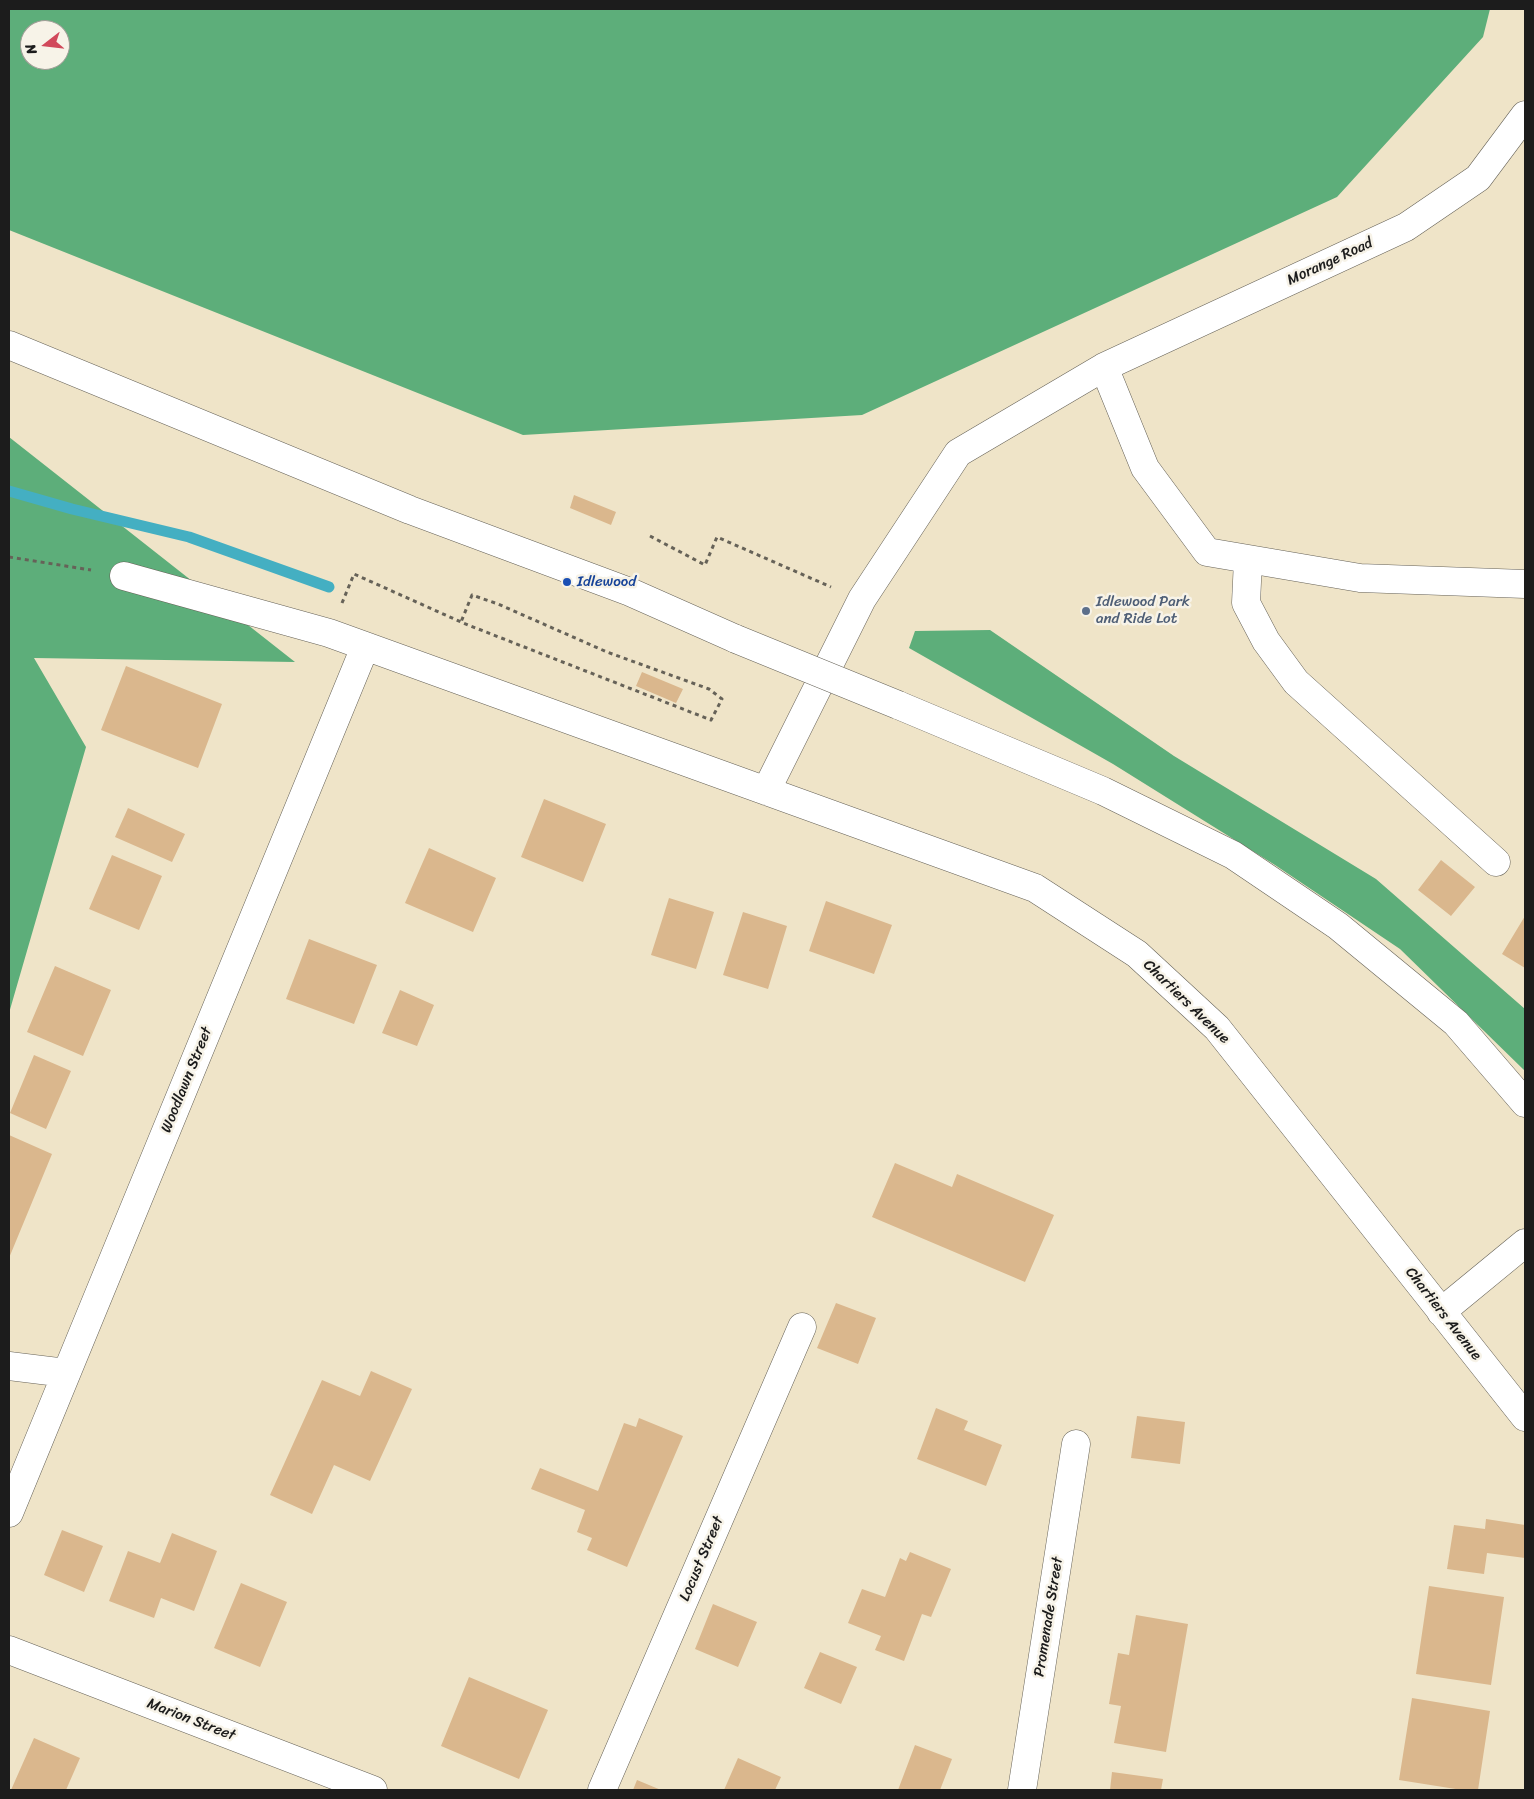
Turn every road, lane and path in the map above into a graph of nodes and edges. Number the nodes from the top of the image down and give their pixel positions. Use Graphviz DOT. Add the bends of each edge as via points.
graph roads {
  1 [pos="1525,115"];
  2 [pos="9,345"];
  3 [pos="1104,367"];
  4 [pos="650,536"];
  5 [pos="9,557"];
  6 [pos="1248,560"];
  7 [pos="124,576"];
  8 [pos="1525,584"];
  9 [pos="827,585"];
  10 [pos="461,622"];
  11 [pos="330,633"];
  12 [pos="365,647"];
  13 [pos="766,792"];
  14 [pos="1496,862"];
  15 [pos="1525,1103"];
  16 [pos="1525,1243"];
  17 [pos="1441,1312"];
  18 [pos="802,1327"];
  19 [pos="9,1366"];
  20 [pos="66,1372"];
  21 [pos="1525,1417"];
  22 [pos="1076,1444"];
  23 [pos="9,1513"];
  24 [pos="9,1650"];
  25 [pos="372,1790"];
  26 [pos="602,1790"];
  27 [pos="1022,1790"];
  1 -- 3 [label="street, Morange Road" via="1478,178 1406,227"];
  2 -- 15 [label="street, bridge" via="410,510 630,592 1104,791 1233,855 1338,926 1456,1023"];
  3 -- 6 [label="street" via="1145,468 1207,552"];
  3 -- 13 [label="street, Morange Road" via="958,453 862,599"];
  4 -- 9 [label="path" via="705,565 717,537"];
  5 -- 7 [label="path"];
  6 -- 8 [label="street" via="1360,578"];
  6 -- 14 [label="street" via="1246,603 1266,642 1296,682"];
  7 -- 11 [label="street, Chartiers Avenue"];
  10 -- 10 [label="path" via="710,720 722,699 709,689 607,652 472,595"];
  10 -- 11 [label="path" via="354,574"];
  11 -- 12 [label="street, Chartiers Avenue"];
  12 -- 13 [label="street, Chartiers Avenue"];
  12 -- 20 [label="street, Woodlawn Street"];
  13 -- 17 [label="street, Chartiers Avenue" via="1035,888 1136,954 1217,1028"];
  16 -- 17 [label="street"];
  17 -- 21 [label="street, Chartiers Avenue"];
  18 -- 26 [label="street, Locust Street"];
  19 -- 20 [label="street"];
  20 -- 23 [label="street, Woodlawn Street"];
  22 -- 27 [label="street, Promenade Street"];
  24 -- 25 [label="street, Marion Street"];
}
